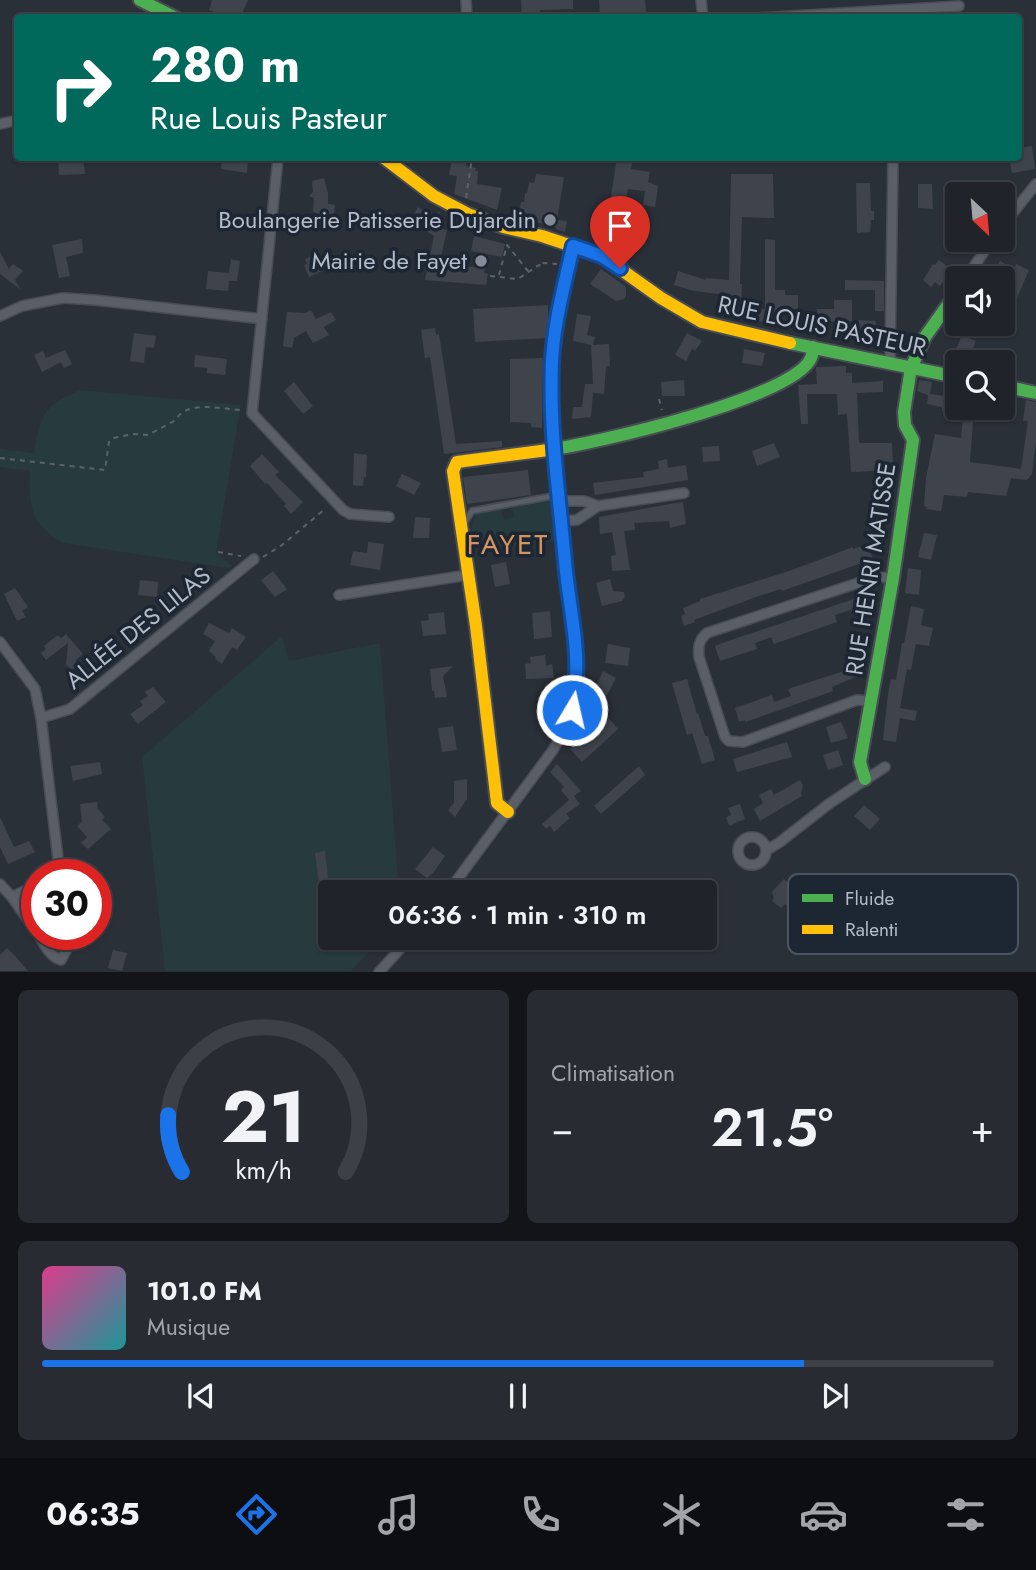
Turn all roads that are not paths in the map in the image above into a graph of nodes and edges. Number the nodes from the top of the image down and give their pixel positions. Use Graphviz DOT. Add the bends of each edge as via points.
graph roads {
  1 [pos="140,0"];
  2 [pos="959,6"];
  3 [pos="168,14"];
  4 [pos="890,14"];
  5 [pos="278,161"];
  6 [pos="388,161"];
  7 [pos="893,161"];
  8 [pos="1036,184"];
  9 [pos="1015,210"];
  10 [pos="573,246"];
  11 [pos="945,309"];
  12 [pos="0,316"];
  13 [pos="262,319"];
  14 [pos="813,347"];
  15 [pos="890,363"];
  16 [pos="911,368"];
  17 [pos="945,375"];
  18 [pos="1015,389"];
  19 [pos="1036,393"];
  20 [pos="554,449"];
  21 [pos="684,493"];
  22 [pos="559,498"];
  23 [pos="598,506"];
  24 [pos="389,517"];
  25 [pos="561,521"];
  26 [pos="461,530"];
  27 [pos="254,559"];
  28 [pos="468,575"];
  29 [pos="892,578"];
  30 [pos="340,595"];
  31 [pos="0,642"];
  32 [pos="870,701"];
  33 [pos="41,718"];
  34 [pos="884,767"];
  35 [pos="865,779"];
  36 [pos="508,811"];
  37 [pos="767,850"];
  38 [pos="58,859"];
  39 [pos="457,880"];
  40 [pos="0,884"];
  41 [pos="21,893"];
  42 [pos="12,897"];
  43 [pos="21,910"];
  44 [pos="48,950"];
  45 [pos="67,950"];
  46 [pos="399,950"];
  47 [pos="379,971"];
  1 -- 3 [label="street"];
  2 -- 4 [label="street"];
  5 -- 13 [label="street"];
  6 -- 10 [label="street, RUE LOUIS PASTEUR" via="433,196 468,214"];
  7 -- 15 [label="street"];
  8 -- 9 [label="street"];
  10 -- 14 [label="street, RUE LOUIS PASTEUR" via="602,256 702,322"];
  10 -- 20 [label="street" via="552,357"];
  11 -- 16 [label="street, RUE HENRI MATISSE"];
  12 -- 13 [label="street" via="22,306 64,298"];
  13 -- 24 [label="street" via="252,411 350,514"];
  14 -- 15 [label="street, RUE LOUIS PASTEUR"];
  14 -- 20 [label="street" via="811,359 797,372 726,406 671,416"];
  15 -- 16 [label="street, RUE LOUIS PASTEUR"];
  16 -- 17 [label="street, RUE LOUIS PASTEUR"];
  16 -- 29 [label="street, RUE HENRI MATISSE" via="904,412 913,440"];
  18 -- 19 [label="street"];
  20 -- 22 [label="street"];
  20 -- 26 [label="street" via="457,462 453,471"];
  21 -- 23 [label="street"];
  22 -- 23 [label="street"];
  22 -- 25 [label="street"];
  22 -- 26 [label="lane" via="472,511"];
  23 -- 25 [label="street" via="576,520"];
  25 -- 36 [label="street" via="577,652 576,689 564,732"];
  26 -- 28 [label="street"];
  27 -- 33 [label="street, ALLÉE DES LILAS" via="70,709"];
  28 -- 30 [label="street"];
  28 -- 36 [label="street" via="497,803"];
  29 -- 32 [label="street, RUE HENRI MATISSE"];
  29 -- 32 [label="street" via="876,577 707,633 698,646 729,741 743,742 858,700"];
  31 -- 33 [label="street" via="35,689"];
  32 -- 35 [label="street, RUE HENRI MATISSE" via="860,762"];
  33 -- 38 [label="street"];
  34 -- 35 [label="street"];
  35 -- 37 [label="street"];
  36 -- 39 [label="street"];
  40 -- 42 [label="street"];
  41 -- 42 [label="street"];
  42 -- 43 [label="street"];
  44 -- 45 [label="street" via="61,960"];
  46 -- 47 [label="street"];
}
